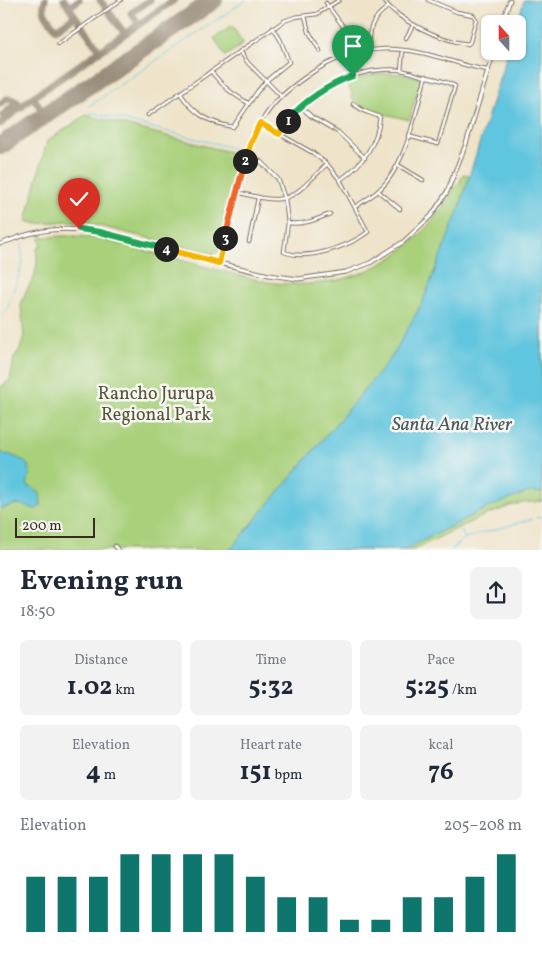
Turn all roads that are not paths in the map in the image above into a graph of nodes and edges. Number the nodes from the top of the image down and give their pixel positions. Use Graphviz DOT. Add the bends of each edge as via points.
graph roads {
  1 [pos="121,0"];
  2 [pos="338,0"];
  3 [pos="383,0"];
  4 [pos="428,0"];
  5 [pos="510,0"];
  6 [pos="326,2"];
  7 [pos="329,7"];
  8 [pos="388,7"];
  9 [pos="505,15"];
  10 [pos="305,16"];
  11 [pos="413,25"];
  12 [pos="273,28"];
  13 [pos="348,30"];
  14 [pos="406,38"];
  15 [pos="58,44"];
  16 [pos="370,50"];
  17 [pos="403,50"];
  18 [pos="240,51"];
  19 [pos="320,51"];
  20 [pos="491,60"];
  21 [pos="401,70"];
  22 [pos="488,70"];
  23 [pos="211,71"];
  24 [pos="426,76"];
  25 [pos="266,81"];
  26 [pos="180,93"];
  27 [pos="281,96"];
  28 [pos="248,103"];
  29 [pos="353,104"];
  30 [pos="301,107"];
  31 [pos="148,115"];
  32 [pos="260,123"];
  33 [pos="279,134"];
  34 [pos="408,136"];
  35 [pos="365,158"];
  36 [pos="260,161"];
  37 [pos="327,164"];
  38 [pos="398,165"];
  39 [pos="340,180"];
  40 [pos="423,180"];
  41 [pos="378,191"];
  42 [pos="237,192"];
  43 [pos="258,198"];
  44 [pos="285,199"];
  45 [pos="355,207"];
  46 [pos="400,209"];
  47 [pos="330,214"];
  48 [pos="288,223"];
  49 [pos="8,241"];
  50 [pos="249,242"];
  51 [pos="0,244"];
  52 [pos="219,263"];
  53 [pos="115,546"];
  54 [pos="118,550"];
  1 -- 15 [label="street"];
  2 -- 7 [label="street"];
  3 -- 8 [label="street"];
  4 -- 11 [label="street" via="457,12 473,14 476,19 470,42 426,32"];
  5 -- 9 [label="street"];
  6 -- 7 [label="street"];
  7 -- 10 [label="street"];
  7 -- 13 [label="street"];
  8 -- 11 [label="street"];
  8 -- 16 [label="street" via="380,12 370,28"];
  10 -- 12 [label="street" via="284,21"];
  10 -- 19 [label="street" via="309,32"];
  11 -- 14 [label="street"];
  12 -- 18 [label="street"];
  12 -- 25 [label="street" via="289,62"];
  16 -- 17 [label="street"];
  16 -- 27 [label="street" via="322,66"];
  17 -- 21 [label="street"];
  17 -- 22 [label="street"];
  18 -- 23 [label="street"];
  18 -- 25 [label="street"];
  20 -- 22 [label="street"];
  21 -- 24 [label="street"];
  21 -- 30 [label="street" via="375,71 350,77"];
  22 -- 52 [label="street" via="466,144 447,192 431,216 404,242 370,263 346,272 298,279"];
  23 -- 26 [label="street"];
  23 -- 28 [label="street" via="228,92"];
  24 -- 34 [label="street"];
  24 -- 34 [label="street" via="455,86 438,144"];
  25 -- 27 [label="street"];
  25 -- 28 [label="street"];
  26 -- 28 [label="street" via="200,116 233,127"];
  26 -- 31 [label="street"];
  27 -- 32 [label="street"];
  29 -- 35 [label="street" via="380,117"];
  30 -- 33 [label="street"];
  30 -- 35 [label="street" via="338,132"];
  32 -- 33 [label="street"];
  32 -- 42 [label="street" via="251,142"];
  33 -- 37 [label="street"];
  34 -- 38 [label="street"];
  35 -- 39 [label="street"];
  36 -- 44 [label="street" via="278,179"];
  37 -- 39 [label="street"];
  37 -- 44 [label="street" via="301,190"];
  38 -- 40 [label="street"];
  38 -- 41 [label="street"];
  39 -- 45 [label="street"];
  41 -- 45 [label="street"];
  41 -- 46 [label="street"];
  42 -- 43 [label="street"];
  42 -- 52 [label="street"];
  43 -- 44 [label="street"];
  43 -- 50 [label="street"];
  44 -- 48 [label="street"];
  45 -- 48 [label="street" via="368,232 343,246 322,252 284,252"];
  47 -- 48 [label="street" via="310,222"];
  49 -- 51 [label="street"];
  49 -- 52 [label="street" via="44,230 79,229"];
  53 -- 54 [label="street"];
}
